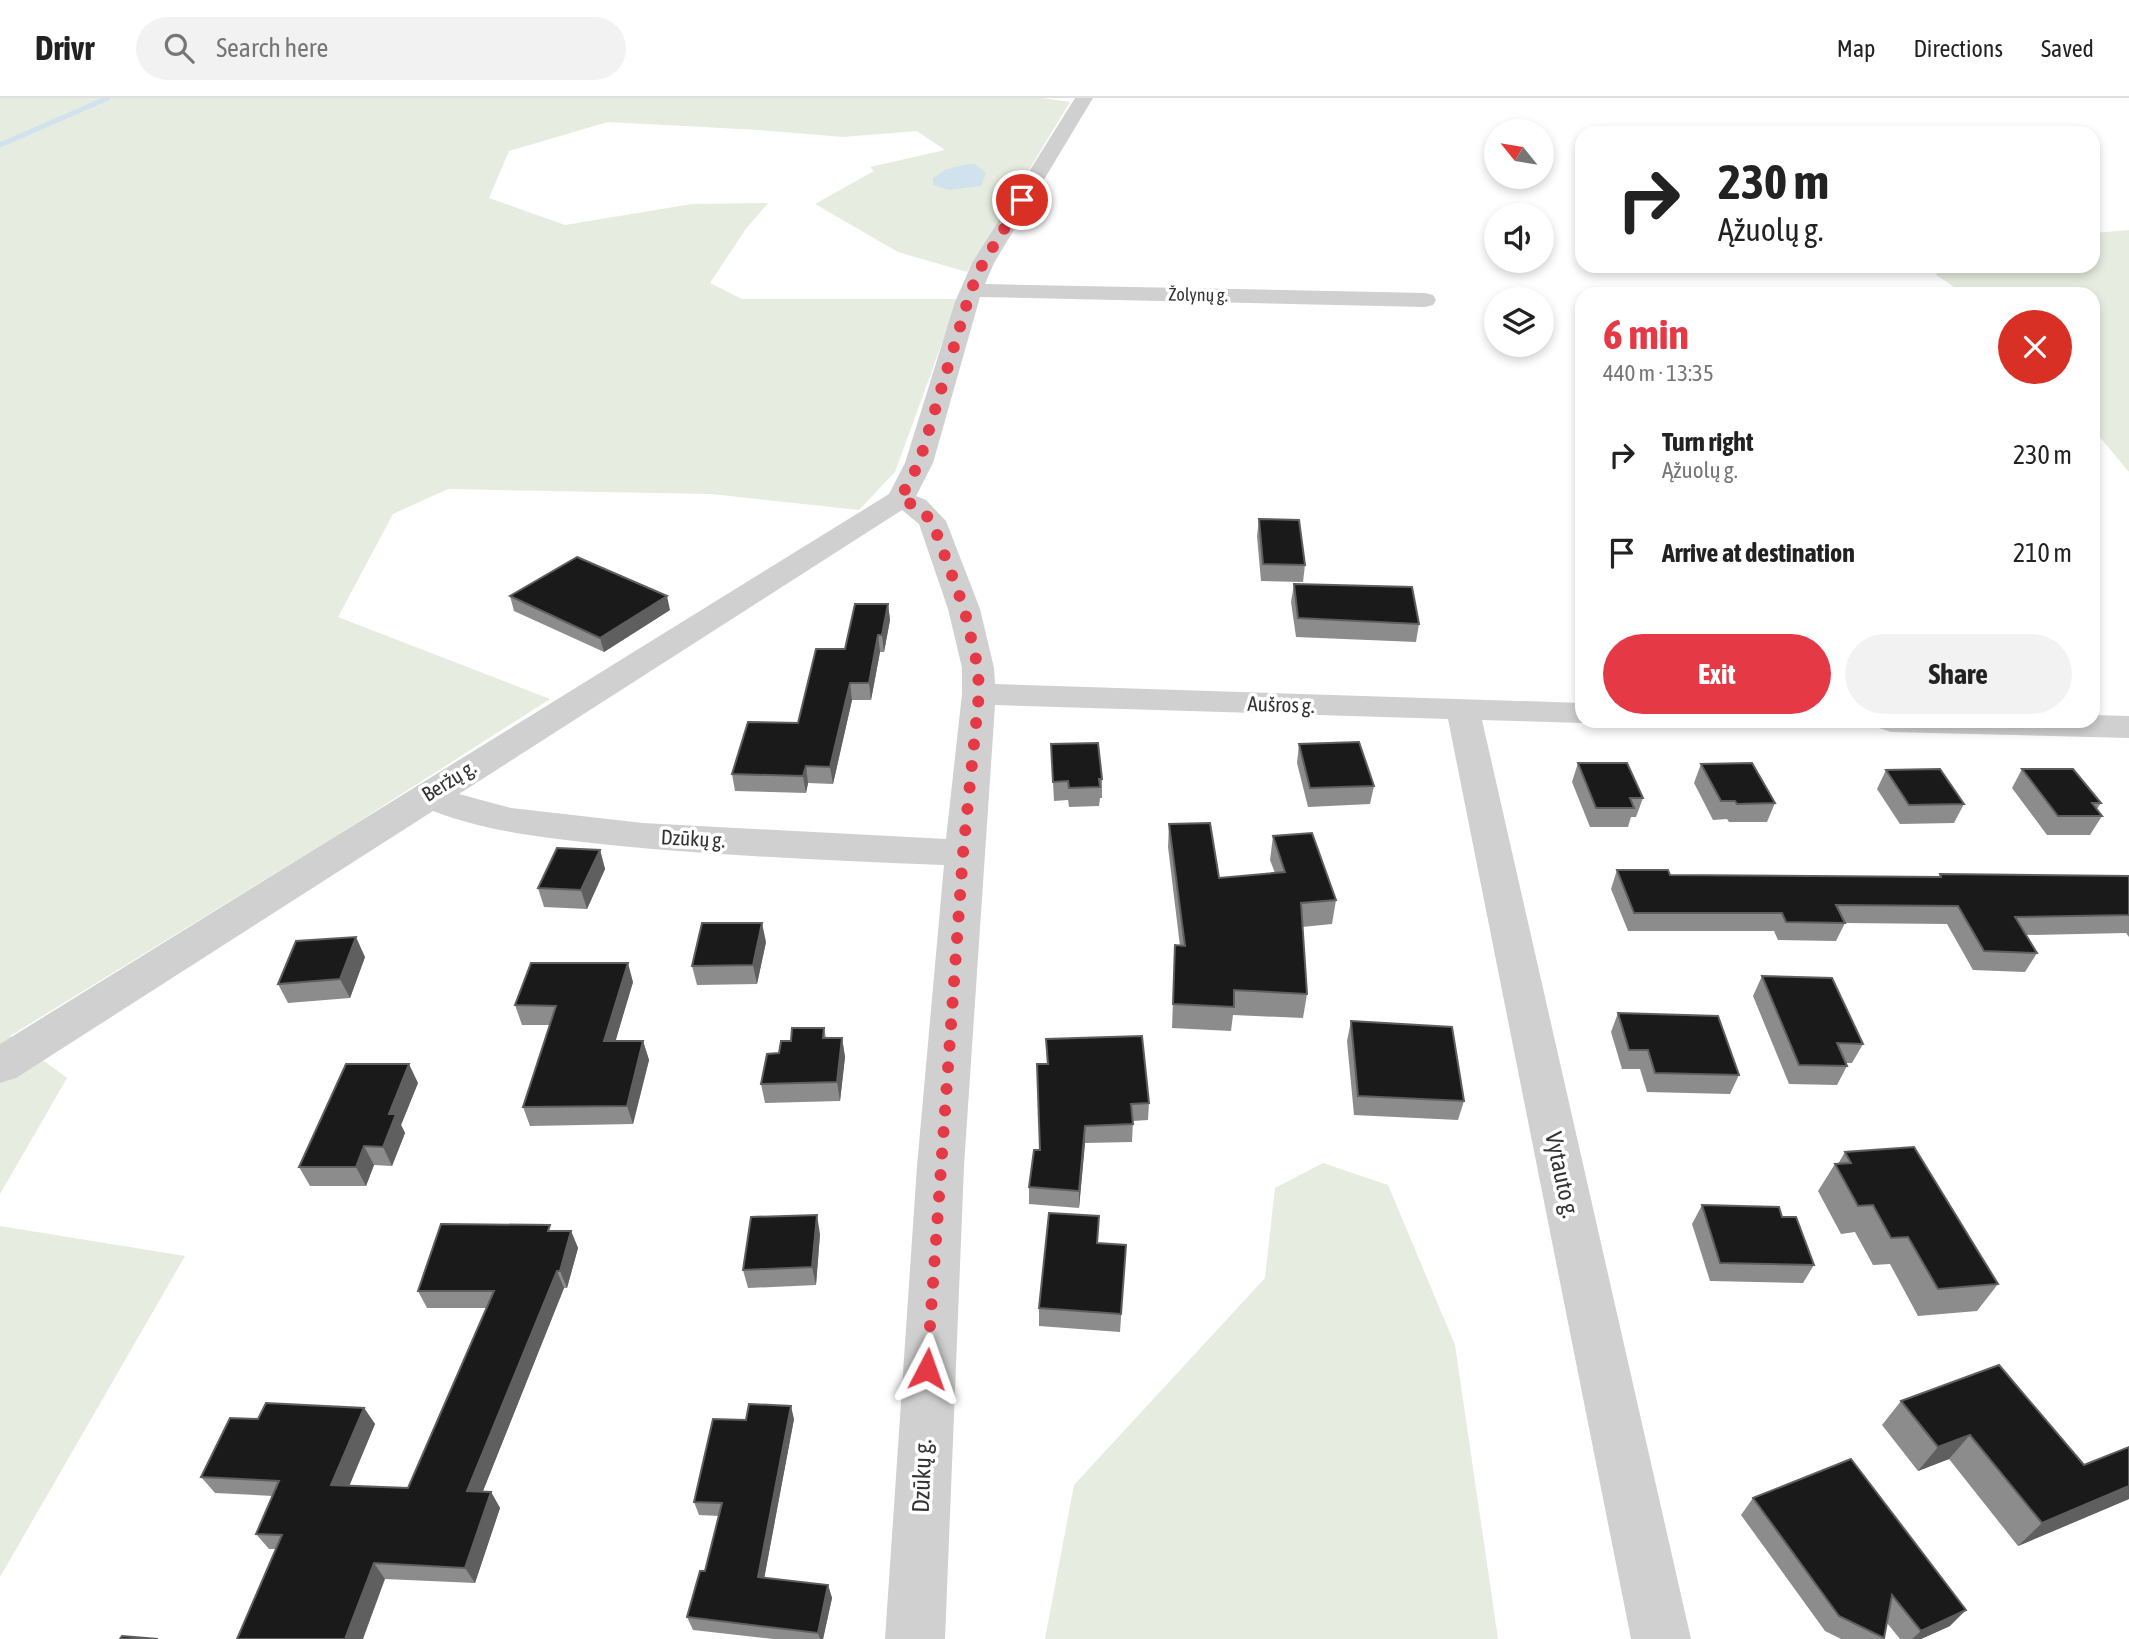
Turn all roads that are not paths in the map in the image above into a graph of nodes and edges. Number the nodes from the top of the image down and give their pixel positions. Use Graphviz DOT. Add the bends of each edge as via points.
graph roads {
  1 [pos="1084,98"];
  2 [pos="971,290"];
  3 [pos="1425,300"];
  4 [pos="900,499"];
  5 [pos="979,694"];
  6 [pos="1463,710"];
  7 [pos="1575,713"];
  8 [pos="2100,726"];
  9 [pos="2129,727"];
  10 [pos="428,794"];
  11 [pos="963,853"];
  12 [pos="0,1066"];
  13 [pos="915,1639"];
  14 [pos="1661,1639"];
  1 -- 2 [label="street"];
  2 -- 3 [label="street, Žolynų g."];
  2 -- 4 [label="street" via="919,463"];
  4 -- 5 [label="street, Dzūkų g." via="932,521 964,608"];
  4 -- 10 [label="street, Beržų g."];
  5 -- 6 [label="street, Aušros g."];
  5 -- 11 [label="street, Dzūkų g."];
  6 -- 7 [label="street, Aušros g."];
  6 -- 14 [label="street, Vytauto g."];
  8 -- 9 [label="street"];
  10 -- 11 [label="street, Dzūkų g." via="476,813 575,829"];
  10 -- 12 [label="street, Beržų g."];
  11 -- 13 [label="street, Dzūkų g." via="925,1396"];
}
